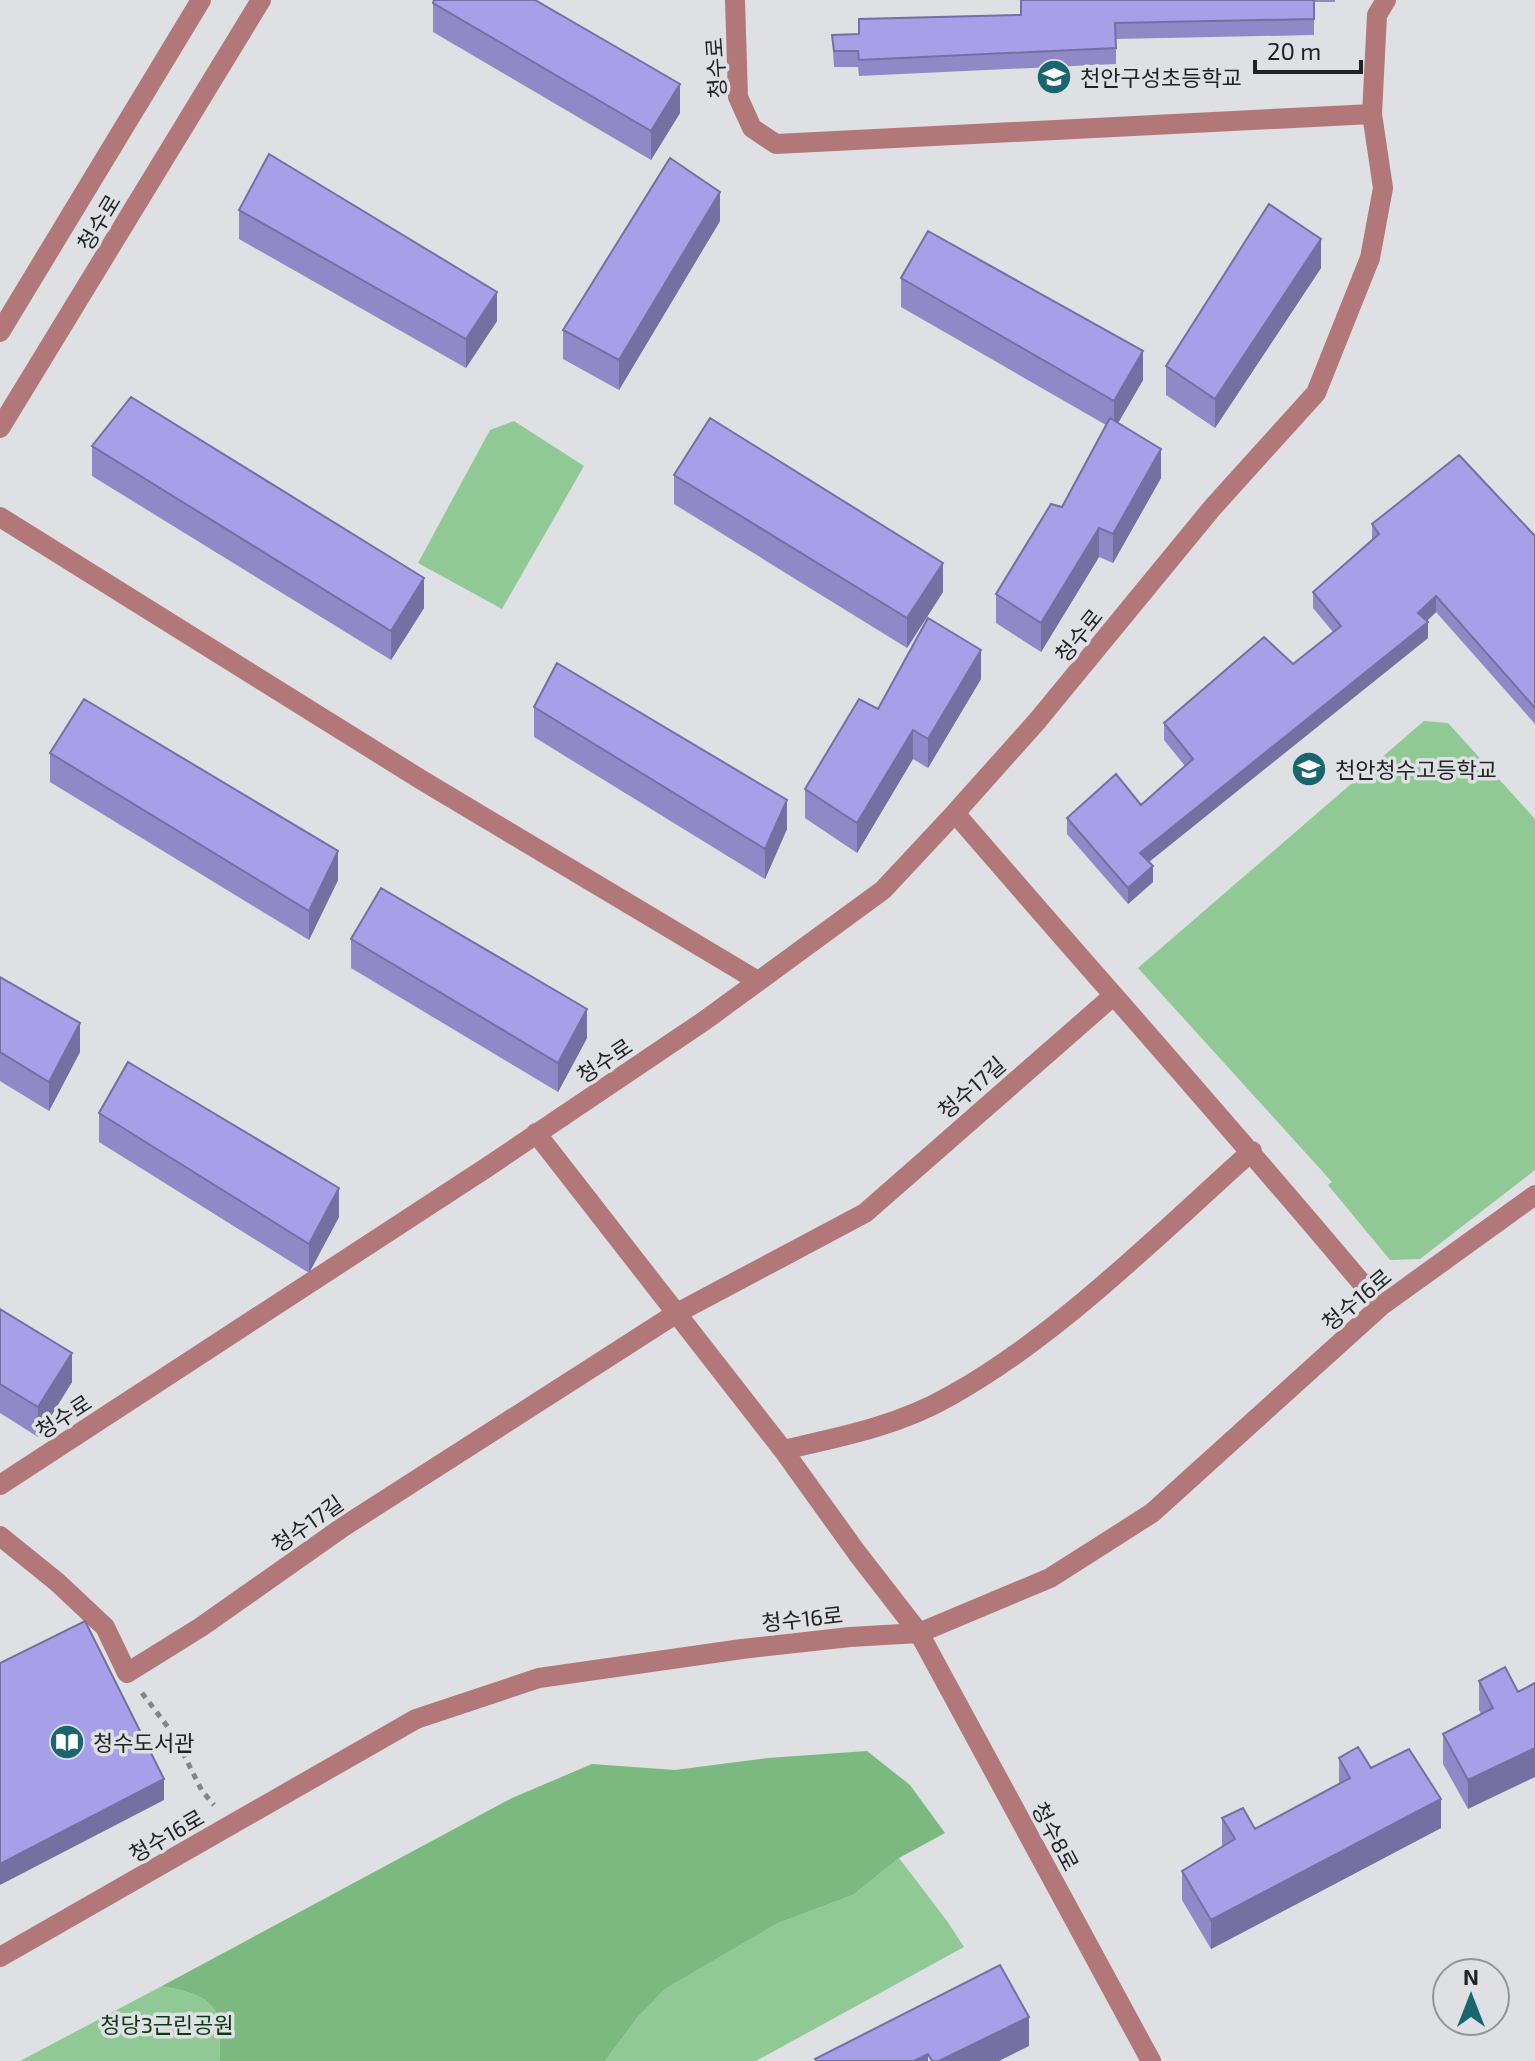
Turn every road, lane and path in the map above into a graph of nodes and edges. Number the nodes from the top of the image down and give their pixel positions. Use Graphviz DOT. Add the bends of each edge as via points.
graph roads {
  1 [pos="201,0"];
  2 [pos="261,0"];
  3 [pos="735,0"];
  4 [pos="1386,0"];
  5 [pos="1372,114"];
  6 [pos="0,332"];
  7 [pos="0,428"];
  8 [pos="0,517"];
  9 [pos="955,813"];
  10 [pos="758,981"];
  11 [pos="1113,996"];
  12 [pos="536,1133"];
  13 [pos="1252,1151"];
  14 [pos="1535,1195"];
  15 [pos="1381,1306"];
  16 [pos="677,1313"];
  17 [pos="783,1450"];
  18 [pos="0,1485"];
  19 [pos="0,1536"];
  20 [pos="919,1633"];
  21 [pos="127,1673"];
  22 [pos="220,1811"];
  23 [pos="0,1957"];
  24 [pos="1151,2061"];
  1 -- 6 [label="street, 청수로"];
  2 -- 7 [label="street, 청수로"];
  3 -- 5 [label="street, 청수로" via="738,97 752,128 776,144"];
  4 -- 5 [label="street" via="1377,15"];
  5 -- 9 [label="street, 청수로" via="1383,188 1370,258 1316,393"];
  8 -- 10 [label="street" via="420,779"];
  9 -- 10 [label="street, 청수로" via="883,890"];
  9 -- 11 [label="street"];
  10 -- 12 [label="street, 청수로"];
  11 -- 13 [label="street"];
  11 -- 16 [label="street, 청수17길" via="865,1213"];
  12 -- 16 [label="street"];
  12 -- 18 [label="street, 청수로"];
  13 -- 15 [label="street"];
  13 -- 17 [label="street" via="1037,1339 949,1397 873,1430"];
  14 -- 15 [label="street, 청수16로"];
  15 -- 20 [label="street, 청수16로" via="1152,1513 1050,1578"];
  16 -- 17 [label="street"];
  16 -- 21 [label="street, 청수17길"];
  17 -- 20 [label="street"];
  19 -- 21 [label="street" via="105,1627"];
  20 -- 23 [label="street, 청수16로" via="742,1649 539,1678 416,1719"];
  20 -- 24 [label="street, 청수8로"];
  21 -- 22 [label="path" via="174,1735 202,1791"];
}
